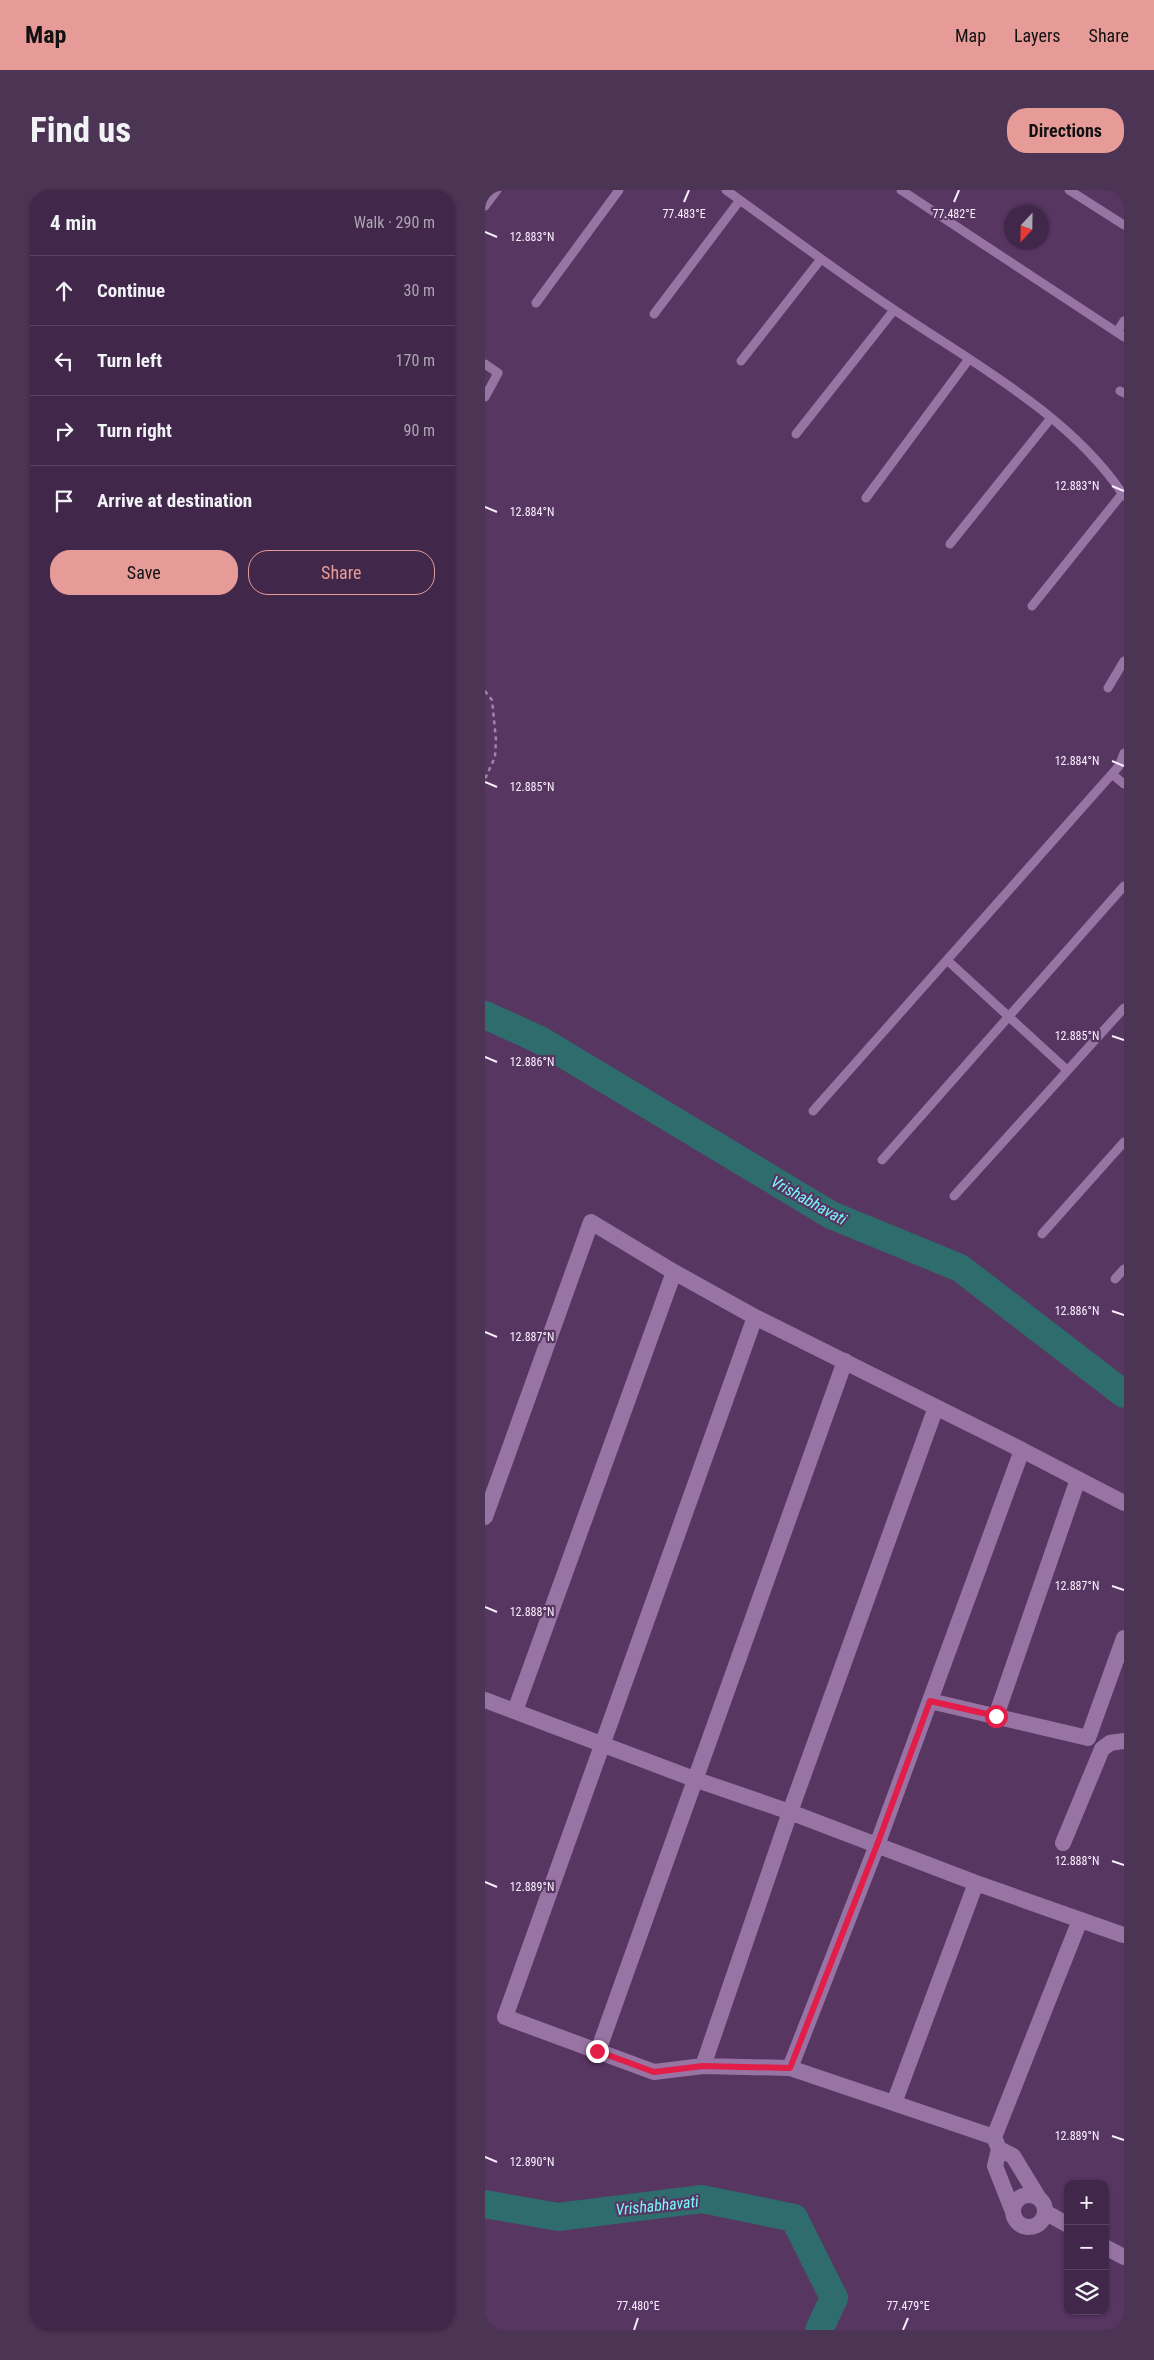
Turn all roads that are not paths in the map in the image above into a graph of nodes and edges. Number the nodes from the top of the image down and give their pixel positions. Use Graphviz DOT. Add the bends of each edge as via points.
graph roads {
  1 [pos="497,190"];
  2 [pos="619,190"];
  3 [pos="726,190"];
  4 [pos="901,190"];
  5 [pos="1069,190"];
  6 [pos="740,200"];
  7 [pos="485,206"];
  8 [pos="1124,225"];
  9 [pos="821,259"];
  10 [pos="536,303"];
  11 [pos="894,310"];
  12 [pos="654,314"];
  13 [pos="1124,322"];
  14 [pos="1120,334"];
  15 [pos="969,359"];
  16 [pos="741,360"];
  17 [pos="485,364"];
  18 [pos="485,397"];
  19 [pos="1051,418"];
  20 [pos="796,434"];
  21 [pos="1123,495"];
  22 [pos="866,498"];
  23 [pos="950,544"];
  24 [pos="1032,606"];
  25 [pos="1124,661"];
  26 [pos="1108,688"];
  27 [pos="1124,753"];
  28 [pos="1112,774"];
  29 [pos="1124,784"];
  30 [pos="1124,886"];
  31 [pos="947,960"];
  32 [pos="1124,1008"];
  33 [pos="1009,1017"];
  34 [pos="1067,1070"];
  35 [pos="813,1111"];
  36 [pos="1124,1142"];
  37 [pos="882,1160"];
  38 [pos="954,1196"];
  39 [pos="1042,1234"];
  40 [pos="1124,1269"];
  41 [pos="674,1272"];
  42 [pos="1115,1279"];
  43 [pos="755,1317"];
  44 [pos="845,1362"];
  45 [pos="936,1407"];
  46 [pos="1022,1450"];
  47 [pos="1078,1479"];
  48 [pos="1124,1503"];
  49 [pos="485,1517"];
  50 [pos="1124,1638"];
  51 [pos="485,1700"];
  52 [pos="930,1701"];
  53 [pos="515,1711"];
  54 [pos="996,1716"];
  55 [pos="1124,1741"];
  56 [pos="603,1744"];
  57 [pos="694,1779"];
  58 [pos="790,1812"];
  59 [pos="1063,1843"];
  60 [pos="877,1845"];
  61 [pos="976,1883"];
  62 [pos="1081,1920"];
  63 [pos="1123,1935"];
  64 [pos="597,2051"];
  65 [pos="703,2066"];
  66 [pos="790,2068"];
  67 [pos="894,2103"];
  68 [pos="996,2143"];
  69 [pos="1042,2205"];
  70 [pos="1012,2209"];
  71 [pos="1064,2222"];
  72 [pos="1109,2249"];
  73 [pos="1124,2257"];
  1 -- 7 [label="lane"];
  2 -- 10 [label="lane"];
  3 -- 6 [label="lane"];
  4 -- 14 [label="lane"];
  5 -- 8 [label="lane"];
  6 -- 9 [label="lane"];
  6 -- 12 [label="lane"];
  9 -- 11 [label="lane"];
  9 -- 16 [label="lane"];
  11 -- 15 [label="lane"];
  11 -- 20 [label="lane"];
  13 -- 14 [label="lane"];
  15 -- 19 [label="lane"];
  15 -- 22 [label="lane"];
  17 -- 18 [label="lane" via="498,373"];
  19 -- 21 [label="lane" via="1069,431"];
  19 -- 23 [label="lane"];
  21 -- 24 [label="lane"];
  25 -- 26 [label="lane"];
  27 -- 28 [label="lane"];
  28 -- 29 [label="lane"];
  28 -- 31 [label="lane"];
  30 -- 33 [label="lane"];
  31 -- 33 [label="lane"];
  31 -- 35 [label="lane"];
  32 -- 34 [label="lane"];
  33 -- 34 [label="lane"];
  33 -- 37 [label="lane"];
  34 -- 38 [label="lane"];
  36 -- 39 [label="lane"];
  40 -- 42 [label="lane"];
  41 -- 43 [label="street"];
  41 -- 49 [label="street" via="591,1222"];
  41 -- 53 [label="street"];
  43 -- 44 [label="street"];
  43 -- 56 [label="street"];
  44 -- 45 [label="street"];
  44 -- 57 [label="street"];
  45 -- 46 [label="street"];
  45 -- 58 [label="street"];
  46 -- 47 [label="street"];
  46 -- 52 [label="street"];
  47 -- 48 [label="street"];
  47 -- 54 [label="street"];
  50 -- 54 [label="street" via="1088,1738"];
  51 -- 53 [label="street"];
  52 -- 54 [label="street"];
  52 -- 60 [label="street"];
  53 -- 56 [label="street"];
  55 -- 59 [label="street" via="1110,1743 1102,1749"];
  56 -- 57 [label="street"];
  56 -- 64 [label="street" via="505,2017"];
  57 -- 58 [label="street"];
  57 -- 64 [label="street"];
  58 -- 60 [label="street"];
  58 -- 65 [label="street"];
  60 -- 61 [label="street"];
  60 -- 66 [label="street"];
  61 -- 62 [label="street"];
  61 -- 67 [label="street"];
  62 -- 63 [label="street"];
  62 -- 68 [label="street"];
  64 -- 65 [label="street" via="654,2072"];
  65 -- 66 [label="street"];
  66 -- 67 [label="street"];
  67 -- 68 [label="street"];
  68 -- 69 [label="street" via="1013,2156"];
  68 -- 70 [label="street" via="995,2166"];
  69 -- 70 [label="street" via="1027,2195 1022,2196"];
  69 -- 70 [label="street" via="1041,2222 1027,2228 1014,2219"];
  69 -- 71 [label="street"];
  72 -- 73 [label="street"];
}
